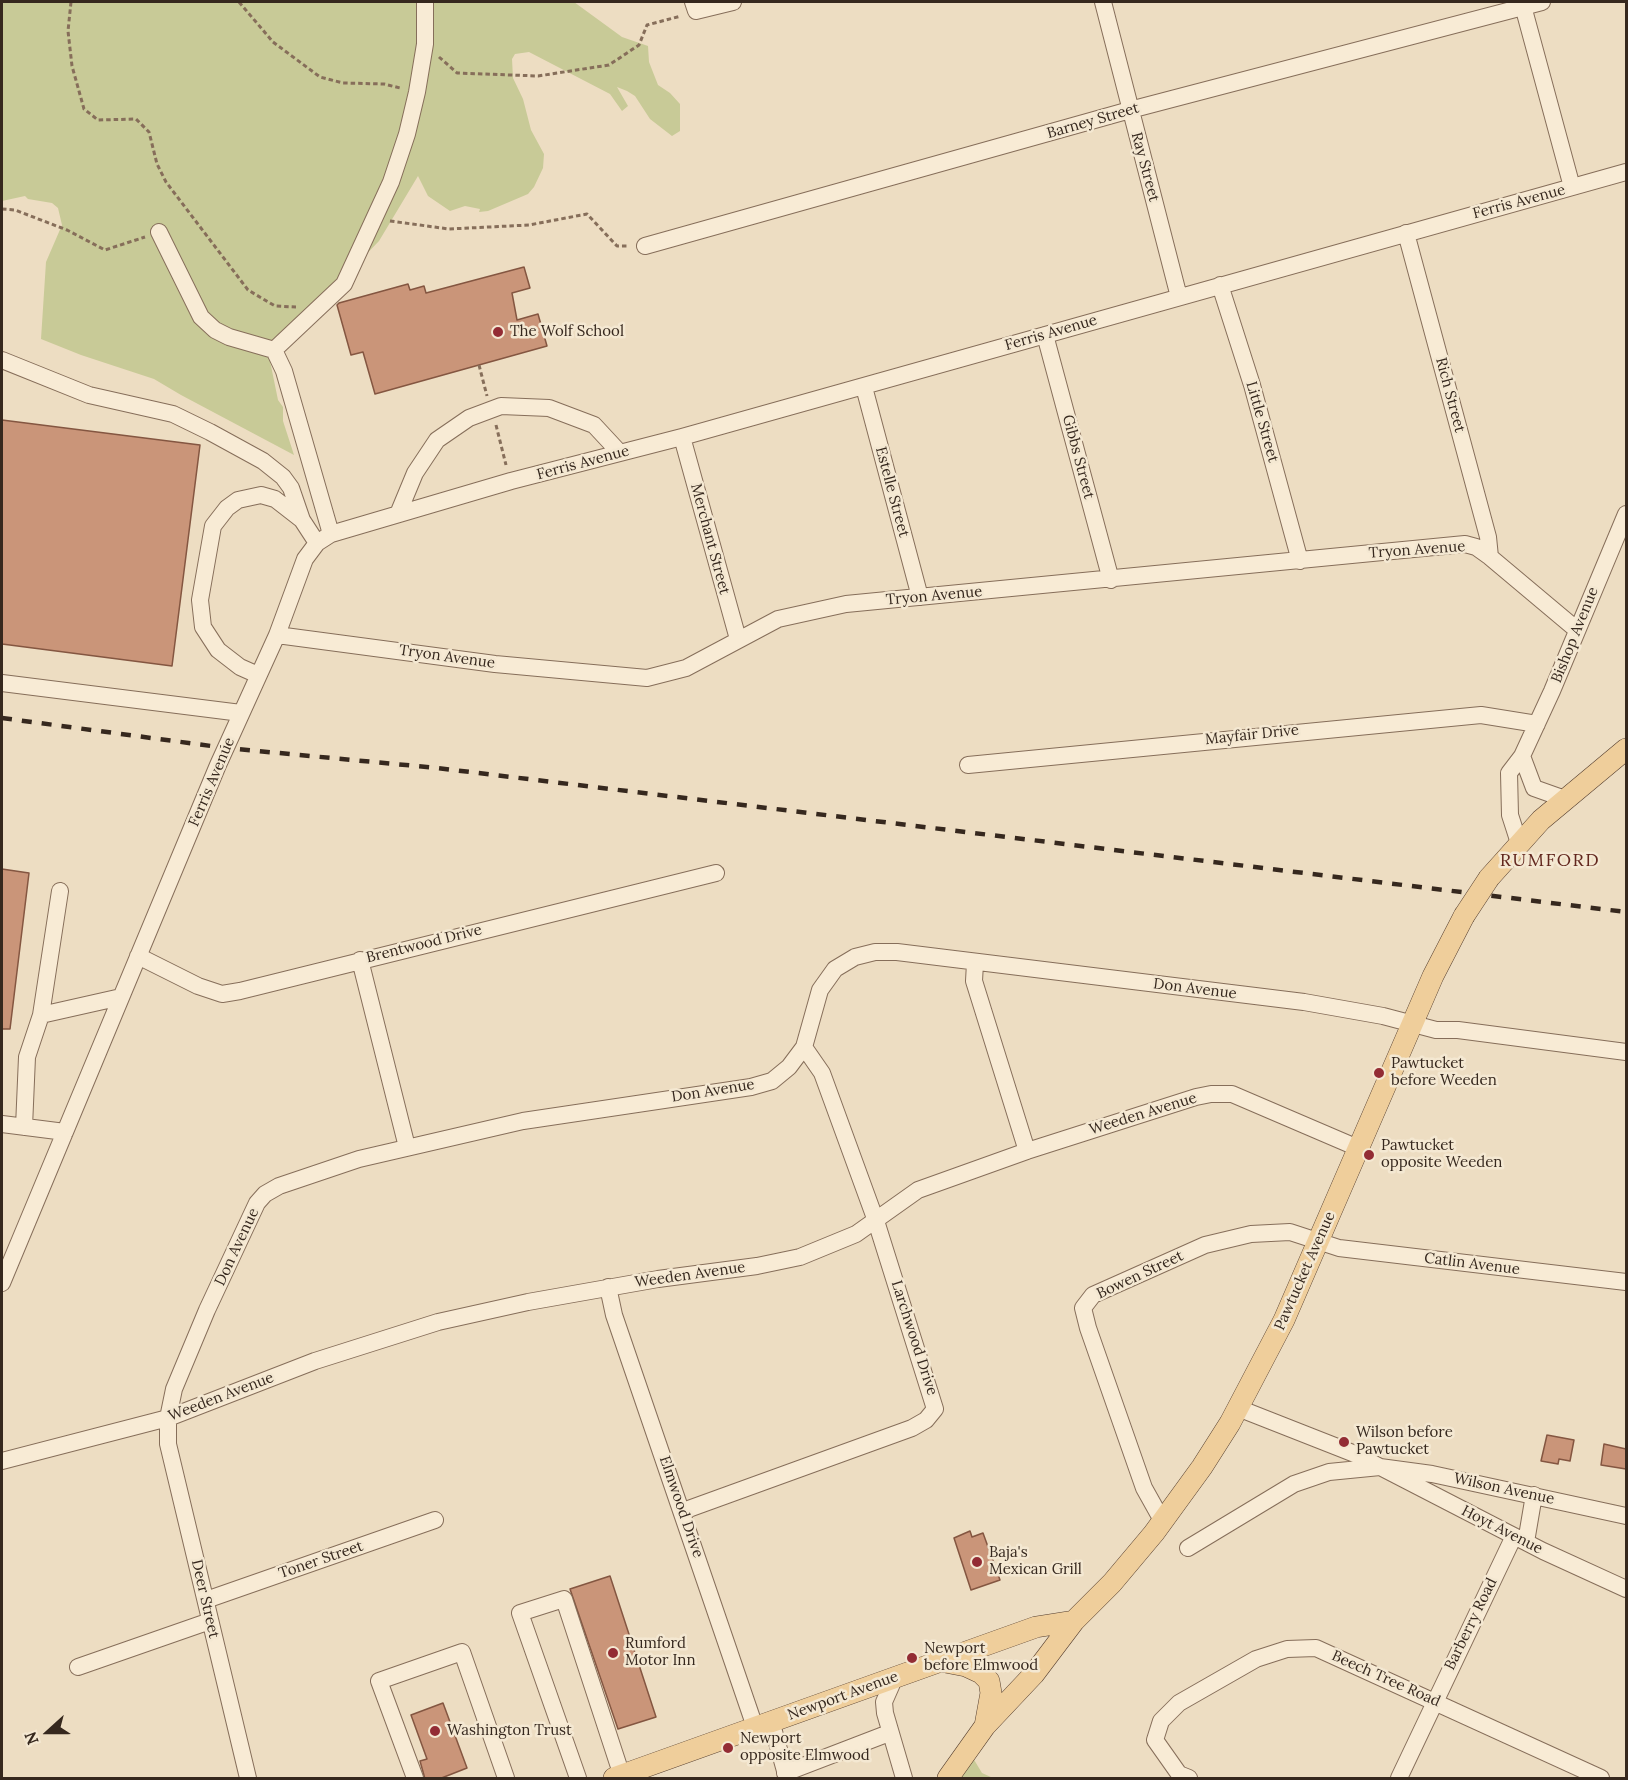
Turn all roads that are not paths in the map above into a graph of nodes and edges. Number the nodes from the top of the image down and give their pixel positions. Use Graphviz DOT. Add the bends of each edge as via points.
graph roads {
  1 [pos="425,2"];
  2 [pos="733,2"];
  3 [pos="1103,2"];
  4 [pos="1542,2"];
  5 [pos="695,6"];
  6 [pos="1523,6"];
  7 [pos="1130,110"];
  8 [pos="1626,172"];
  9 [pos="1572,187"];
  10 [pos="159,232"];
  11 [pos="1406,233"];
  12 [pos="645,246"];
  13 [pos="1221,285"];
  14 [pos="1179,297"];
  15 [pos="1045,335"];
  16 [pos="274,350"];
  17 [pos="2,360"];
  18 [pos="864,387"];
  19 [pos="682,437"];
  20 [pos="620,453"];
  21 [pos="398,514"];
  22 [pos="1626,514"];
  23 [pos="302,520"];
  24 [pos="324,538"];
  25 [pos="1490,557"];
  26 [pos="1300,561"];
  27 [pos="1111,580"];
  28 [pos="920,597"];
  29 [pos="1577,630"];
  30 [pos="277,635"];
  31 [pos="738,639"];
  32 [pos="258,675"];
  33 [pos="2,683"];
  34 [pos="241,713"];
  35 [pos="1537,724"];
  36 [pos="1626,749"];
  37 [pos="1522,756"];
  38 [pos="968,765"];
  39 [pos="1565,799"];
  40 [pos="1519,843"];
  41 [pos="716,873"];
  42 [pos="60,891"];
  43 [pos="138,956"];
  44 [pos="360,960"];
  45 [pos="975,963"];
  46 [pos="121,997"];
  47 [pos="40,1015"];
  48 [pos="1412,1023"];
  49 [pos="804,1047"];
  50 [pos="1626,1052"];
  51 [pos="2,1124"];
  52 [pos="24,1126"];
  53 [pos="65,1132"];
  54 [pos="407,1147"];
  55 [pos="1358,1148"];
  56 [pos="1027,1151"];
  57 [pos="876,1221"];
  58 [pos="1318,1240"];
  59 [pos="1626,1282"];
  60 [pos="2,1283"];
  61 [pos="608,1287"];
  62 [pos="1238,1408"];
  63 [pos="168,1418"];
  64 [pos="2,1461"];
  65 [pos="1380,1467"];
  66 [pos="1534,1495"];
  67 [pos="683,1511"];
  68 [pos="1626,1516"];
  69 [pos="435,1520"];
  70 [pos="1163,1522"];
  71 [pos="1520,1539"];
  72 [pos="1188,1548"];
  73 [pos="1626,1589"];
  74 [pos="206,1600"];
  75 [pos="1074,1620"];
  76 [pos="210,1622"];
  77 [pos="940,1661"];
  78 [pos="78,1667"];
  79 [pos="895,1677"];
  80 [pos="1434,1700"];
  81 [pos="763,1724"];
  82 [pos="986,1726"];
  83 [pos="889,1733"];
  84 [pos="786,1776"];
  85 [pos="618,1777"];
  86 [pos="248,1779"];
  87 [pos="415,1779"];
  88 [pos="506,1779"];
  89 [pos="578,1779"];
  90 [pos="904,1779"];
  91 [pos="948,1779"];
  92 [pos="1189,1779"];
  93 [pos="1399,1779"];
  94 [pos="1600,1779"];
  1 -- 16 [label="street" via="425,44 417,92 407,134 374,219 344,284"];
  2 -- 5 [label="street"];
  3 -- 7 [label="street, Ray Street"];
  4 -- 6 [label="street, Barney Street"];
  6 -- 7 [label="street, Barney Street"];
  6 -- 9 [label="street"];
  7 -- 12 [label="street, Barney Street"];
  7 -- 14 [label="street, Ray Street"];
  8 -- 9 [label="street, Ferris Avenue"];
  9 -- 11 [label="street, Ferris Avenue"];
  10 -- 16 [label="street" via="201,317 229,337"];
  11 -- 13 [label="street, Ferris Avenue"];
  11 -- 25 [label="street, Rich Street" via="1488,537"];
  13 -- 14 [label="street, Ferris Avenue"];
  13 -- 26 [label="street, Little Street"];
  14 -- 15 [label="street, Ferris Avenue"];
  15 -- 18 [label="street, Ferris Avenue"];
  15 -- 27 [label="street, Gibbs Street"];
  16 -- 24 [label="street" via="284,371"];
  17 -- 23 [label="street" via="89,395 173,414 210,432 263,461 283,477"];
  18 -- 19 [label="street, Ferris Avenue"];
  18 -- 28 [label="street, Estelle Street"];
  19 -- 20 [label="street, Ferris Avenue"];
  19 -- 31 [label="street, Merchant Street"];
  20 -- 21 [label="street, Ferris Avenue"];
  20 -- 21 [label="street" via="594,425 549,408 501,406 469,418 437,440 415,473"];
  21 -- 24 [label="street, Ferris Avenue"];
  22 -- 29 [label="street, Bishop Avenue"];
  23 -- 24 [label="street"];
  23 -- 32 [label="street" via="275,499 249,496 227,508 210,534 200,600 203,627 226,657"];
  24 -- 30 [label="street, Ferris Avenue" via="305,559"];
  25 -- 26 [label="street, Tryon Avenue" via="1465,544"];
  25 -- 29 [label="street, Tryon Avenue"];
  26 -- 27 [label="street, Tryon Avenue"];
  27 -- 28 [label="street, Tryon Avenue"];
  28 -- 31 [label="street, Tryon Avenue" via="804,611"];
  29 -- 35 [label="street, Bishop Avenue"];
  30 -- 31 [label="street, Tryon Avenue" via="495,664 647,678 686,668"];
  30 -- 32 [label="street, Ferris Avenue"];
  32 -- 34 [label="street, Ferris Avenue"];
  33 -- 34 [label="street"];
  34 -- 43 [label="street, Ferris Avenue"];
  35 -- 37 [label="street, Bishop Avenue"];
  35 -- 38 [label="street, Mayfair Drive" via="1481,715"];
  36 -- 39 [label="main road, Pawtucket Avenue"];
  37 -- 39 [label="street" via="1534,788"];
  37 -- 40 [label="street, Bishop Avenue" via="1509,774 1508,793"];
  39 -- 40 [label="main road, Pawtucket Avenue"];
  40 -- 48 [label="main road, Pawtucket Avenue, bridge" via="1464,916"];
  41 -- 44 [label="street, Brentwood Drive"];
  42 -- 47 [label="street"];
  43 -- 44 [label="street, Brentwood Drive" via="198,986 222,993"];
  43 -- 46 [label="street, Ferris Avenue"];
  44 -- 54 [label="street"];
  45 -- 48 [label="street, Don Avenue" via="1304,1002"];
  45 -- 49 [label="street, Don Avenue" via="897,952 855,957 835,969 820,990"];
  45 -- 56 [label="street" via="974,981"];
  46 -- 47 [label="street"];
  46 -- 53 [label="street, Ferris Avenue"];
  47 -- 52 [label="street" via="27,1057"];
  48 -- 50 [label="street, Don Avenue" via="1436,1030"];
  48 -- 55 [label="main road, Pawtucket Avenue"];
  49 -- 54 [label="street, Don Avenue" via="772,1081 751,1087 523,1121"];
  49 -- 57 [label="street, Larchwood Drive" via="822,1072"];
  51 -- 52 [label="street"];
  52 -- 53 [label="street"];
  53 -- 60 [label="street, Ferris Avenue"];
  54 -- 63 [label="street, Don Avenue" via="359,1159 265,1194 257,1203 174,1389"];
  55 -- 56 [label="street, Weeden Avenue" via="1232,1094 1211,1094"];
  55 -- 58 [label="main road, Pawtucket Avenue"];
  56 -- 57 [label="street, Weeden Avenue" via="918,1190"];
  57 -- 61 [label="street, Weeden Avenue" via="856,1234 800,1257"];
  57 -- 67 [label="street, Larchwood Drive" via="936,1409 912,1428"];
  58 -- 59 [label="street, Catlin Avenue" via="1339,1248"];
  58 -- 62 [label="main road, Pawtucket Avenue" via="1274,1342"];
  58 -- 70 [label="street, Bowen Street" via="1290,1232 1251,1234 1205,1245 1093,1295 1083,1308 1144,1488"];
  61 -- 63 [label="street, Weeden Avenue" via="438,1322 383,1338"];
  61 -- 67 [label="street, Elmwood Drive" via="614,1315"];
  62 -- 65 [label="street, Hoyt Avenue"];
  62 -- 70 [label="main road, Pawtucket Avenue"];
  63 -- 64 [label="street, Weeden Avenue"];
  63 -- 74 [label="street, Deer Street" via="168,1444"];
  65 -- 66 [label="street, Wilson Avenue"];
  65 -- 71 [label="street, Hoyt Avenue"];
  65 -- 72 [label="street" via="1329,1472 1294,1484"];
  66 -- 68 [label="street, Wilson Avenue"];
  66 -- 71 [label="street, Barberry Road"];
  67 -- 81 [label="street, Elmwood Drive"];
  69 -- 74 [label="street, Toner Street"];
  70 -- 75 [label="main road, Pawtucket Avenue" via="1112,1583"];
  71 -- 73 [label="street, Hoyt Avenue"];
  71 -- 80 [label="street, Barberry Road"];
  74 -- 76 [label="street, Deer Street"];
  75 -- 77 [label="main road, Newport Avenue" via="1036,1627"];
  75 -- 82 [label="main road, Pawtucket Avenue" via="1034,1674"];
  76 -- 78 [label="street"];
  76 -- 86 [label="street, Deer Street"];
  77 -- 79 [label="main road, Newport Avenue"];
  77 -- 82 [label="main road" via="981,1672 989,1681 992,1693"];
  79 -- 81 [label="main road, Newport Avenue"];
  79 -- 83 [label="street" via="884,1702"];
  80 -- 92 [label="street, Beech Tree Road" via="1317,1648 1287,1649 1256,1659 1179,1703 1161,1721 1155,1740 1179,1774"];
  80 -- 93 [label="street, Barberry Road"];
  80 -- 94 [label="street, Beech Tree Road"];
  81 -- 84 [label="street, Elmwood Drive"];
  81 -- 85 [label="main road, Newport Avenue"];
  82 -- 91 [label="main road, Pawtucket Avenue"];
  83 -- 84 [label="street"];
  83 -- 90 [label="street"];
  85 -- 89 [label="street" via="564,1599 520,1613"];
  87 -- 88 [label="street" via="379,1681 462,1652"];
}
